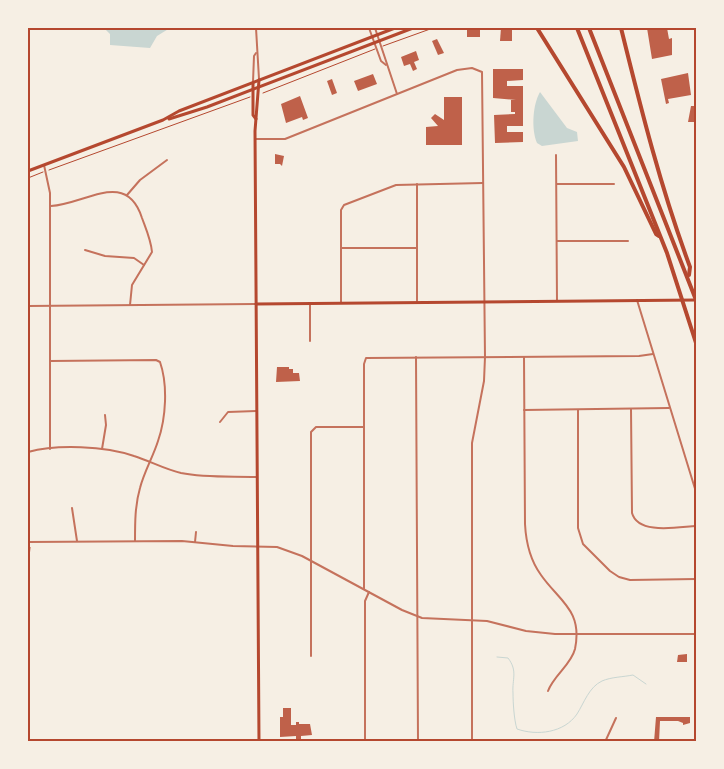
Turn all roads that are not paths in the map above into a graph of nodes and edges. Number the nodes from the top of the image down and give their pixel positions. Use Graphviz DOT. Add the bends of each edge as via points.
graph roads {
  1 [pos="256,28"];
  2 [pos="369,28"];
  3 [pos="375,28"];
  4 [pos="395,28"];
  5 [pos="413,28"];
  6 [pos="538,28"];
  7 [pos="577,28"];
  8 [pos="589,28"];
  9 [pos="621,28"];
  10 [pos="378,34"];
  11 [pos="372,36"];
  12 [pos="380,40"];
  13 [pos="374,42"];
  14 [pos="256,53"];
  15 [pos="386,65"];
  16 [pos="259,80"];
  17 [pos="253,83"];
  18 [pos="259,87"];
  19 [pos="253,90"];
  20 [pos="397,94"];
  21 [pos="256,119"];
  22 [pos="163,120"];
  23 [pos="256,139"];
  24 [pos="556,155"];
  25 [pos="167,160"];
  26 [pos="44,165"];
  27 [pos="28,171"];
  28 [pos="484,183"];
  29 [pos="417,184"];
  30 [pos="557,184"];
  31 [pos="614,184"];
  32 [pos="127,195"];
  33 [pos="50,206"];
  34 [pos="661,238"];
  35 [pos="557,241"];
  36 [pos="628,241"];
  37 [pos="341,248"];
  38 [pos="417,248"];
  39 [pos="85,250"];
  40 [pos="144,264"];
  41 [pos="689,278"];
  42 [pos="637,300"];
  43 [pos="696,300"];
  44 [pos="484,301"];
  45 [pos="557,301"];
  46 [pos="417,302"];
  47 [pos="341,303"];
  48 [pos="256,304"];
  49 [pos="310,304"];
  50 [pos="50,305"];
  51 [pos="28,306"];
  52 [pos="130,306"];
  53 [pos="310,342"];
  54 [pos="696,343"];
  55 [pos="653,354"];
  56 [pos="416,357"];
  57 [pos="486,357"];
  58 [pos="524,357"];
  59 [pos="50,360"];
  60 [pos="670,408"];
  61 [pos="631,409"];
  62 [pos="524,410"];
  63 [pos="578,410"];
  64 [pos="257,411"];
  65 [pos="105,415"];
  66 [pos="220,422"];
  67 [pos="364,427"];
  68 [pos="50,449"];
  69 [pos="102,449"];
  70 [pos="28,452"];
  71 [pos="150,462"];
  72 [pos="257,476"];
  73 [pos="696,492"];
  74 [pos="72,508"];
  75 [pos="696,526"];
  76 [pos="196,532"];
  77 [pos="77,541"];
  78 [pos="135,541"];
  79 [pos="28,542"];
  80 [pos="195,542"];
  81 [pos="257,546"];
  82 [pos="312,560"];
  83 [pos="696,579"];
  84 [pos="364,590"];
  85 [pos="369,592"];
  86 [pos="418,616"];
  87 [pos="472,620"];
  88 [pos="575,634"];
  89 [pos="696,634"];
  90 [pos="312,656"];
  91 [pos="548,691"];
  92 [pos="616,718"];
  93 [pos="259,742"];
  94 [pos="365,742"];
  95 [pos="418,742"];
  96 [pos="472,742"];
  97 [pos="605,742"];
  1 -- 14 [label="street"];
  2 -- 11 [label="street"];
  3 -- 10 [label="street"];
  4 -- 10 [label="main road"];
  5 -- 12 [label="main road"];
  6 -- 34 [label="highway" via="617,156 656,234"];
  7 -- 34 [label="highway"];
  8 -- 41 [label="highway"];
  9 -- 41 [label="highway" via="665,196 690,267"];
  10 -- 11 [label="main road"];
  10 -- 12 [label="street"];
  11 -- 13 [label="street"];
  11 -- 16 [label="main road"];
  12 -- 13 [label="main road"];
  12 -- 15 [label="street"];
  13 -- 15 [label="street" via="381,61"];
  13 -- 18 [label="main road"];
  14 -- 16 [label="street"];
  14 -- 17 [label="street"];
  15 -- 20 [label="street"];
  16 -- 17 [label="main road"];
  16 -- 18 [label="main road"];
  17 -- 19 [label="main road"];
  17 -- 22 [label="main road"];
  18 -- 19 [label="main road"];
  18 -- 21 [label="main road"];
  19 -- 21 [label="main road" via="253,115"];
  19 -- 22 [label="main road"];
  20 -- 23 [label="street" via="285,139"];
  20 -- 28 [label="street" via="463,68 480,71 484,78"];
  21 -- 23 [label="main road"];
  22 -- 26 [label="main road"];
  23 -- 48 [label="main road"];
  24 -- 30 [label="street"];
  25 -- 32 [label="street" via="140,180"];
  26 -- 27 [label="main road"];
  26 -- 33 [label="street" via="50,187"];
  28 -- 29 [label="street"];
  28 -- 44 [label="street"];
  29 -- 37 [label="street" via="396,184 342,206"];
  29 -- 38 [label="street"];
  30 -- 31 [label="street"];
  30 -- 35 [label="street"];
  32 -- 33 [label="street" via="103,192 69,204"];
  32 -- 40 [label="street" via="139,209 152,247"];
  33 -- 50 [label="street"];
  34 -- 54 [label="highway"];
  35 -- 36 [label="street"];
  35 -- 45 [label="street"];
  37 -- 38 [label="street"];
  37 -- 47 [label="street"];
  38 -- 46 [label="street"];
  39 -- 40 [label="street" via="105,256 134,258"];
  40 -- 52 [label="street" via="130,288"];
  41 -- 43 [label="highway"];
  42 -- 43 [label="main road"];
  42 -- 45 [label="main road"];
  42 -- 55 [label="street"];
  44 -- 45 [label="main road"];
  44 -- 46 [label="main road"];
  44 -- 57 [label="street"];
  46 -- 47 [label="main road"];
  47 -- 49 [label="main road"];
  48 -- 49 [label="main road"];
  48 -- 52 [label="street"];
  48 -- 64 [label="main road"];
  49 -- 53 [label="street"];
  50 -- 51 [label="street"];
  50 -- 52 [label="street"];
  50 -- 59 [label="street"];
  55 -- 58 [label="street"];
  55 -- 60 [label="street"];
  56 -- 57 [label="street"];
  56 -- 67 [label="street" via="365,359"];
  56 -- 86 [label="street"];
  57 -- 58 [label="street"];
  57 -- 87 [label="street" via="472,442"];
  58 -- 62 [label="street"];
  59 -- 68 [label="street"];
  59 -- 71 [label="street" via="160,362 164,412"];
  60 -- 61 [label="street"];
  60 -- 73 [label="street"];
  61 -- 63 [label="street"];
  61 -- 75 [label="street" via="634,519 644,526"];
  62 -- 63 [label="street"];
  62 -- 88 [label="street" via="527,544 541,576 571,609"];
  63 -- 83 [label="street" via="578,528 583,544 610,571 623,578"];
  64 -- 66 [label="street" via="228,412"];
  64 -- 72 [label="main road"];
  65 -- 69 [label="street"];
  67 -- 82 [label="street" via="316,427 311,430"];
  67 -- 84 [label="street"];
  68 -- 69 [label="street"];
  68 -- 70 [label="street"];
  69 -- 71 [label="street"];
  71 -- 72 [label="street" via="196,476"];
  71 -- 78 [label="street" via="138,499"];
  72 -- 81 [label="main road"];
  74 -- 77 [label="street"];
  76 -- 80 [label="street"];
  77 -- 78 [label="street"];
  77 -- 79 [label="street"];
  78 -- 80 [label="street"];
  80 -- 81 [label="street"];
  81 -- 82 [label="street" via="283,548"];
  81 -- 93 [label="main road"];
  82 -- 84 [label="street"];
  82 -- 90 [label="street"];
  84 -- 85 [label="street"];
  85 -- 86 [label="street"];
  85 -- 94 [label="street" via="365,601"];
  86 -- 87 [label="street" via="434,620"];
  86 -- 95 [label="street"];
  87 -- 88 [label="street" via="540,633"];
  87 -- 96 [label="street"];
  88 -- 89 [label="street"];
  88 -- 91 [label="street" via="573,654"];
  92 -- 97 [label="street"];
}
